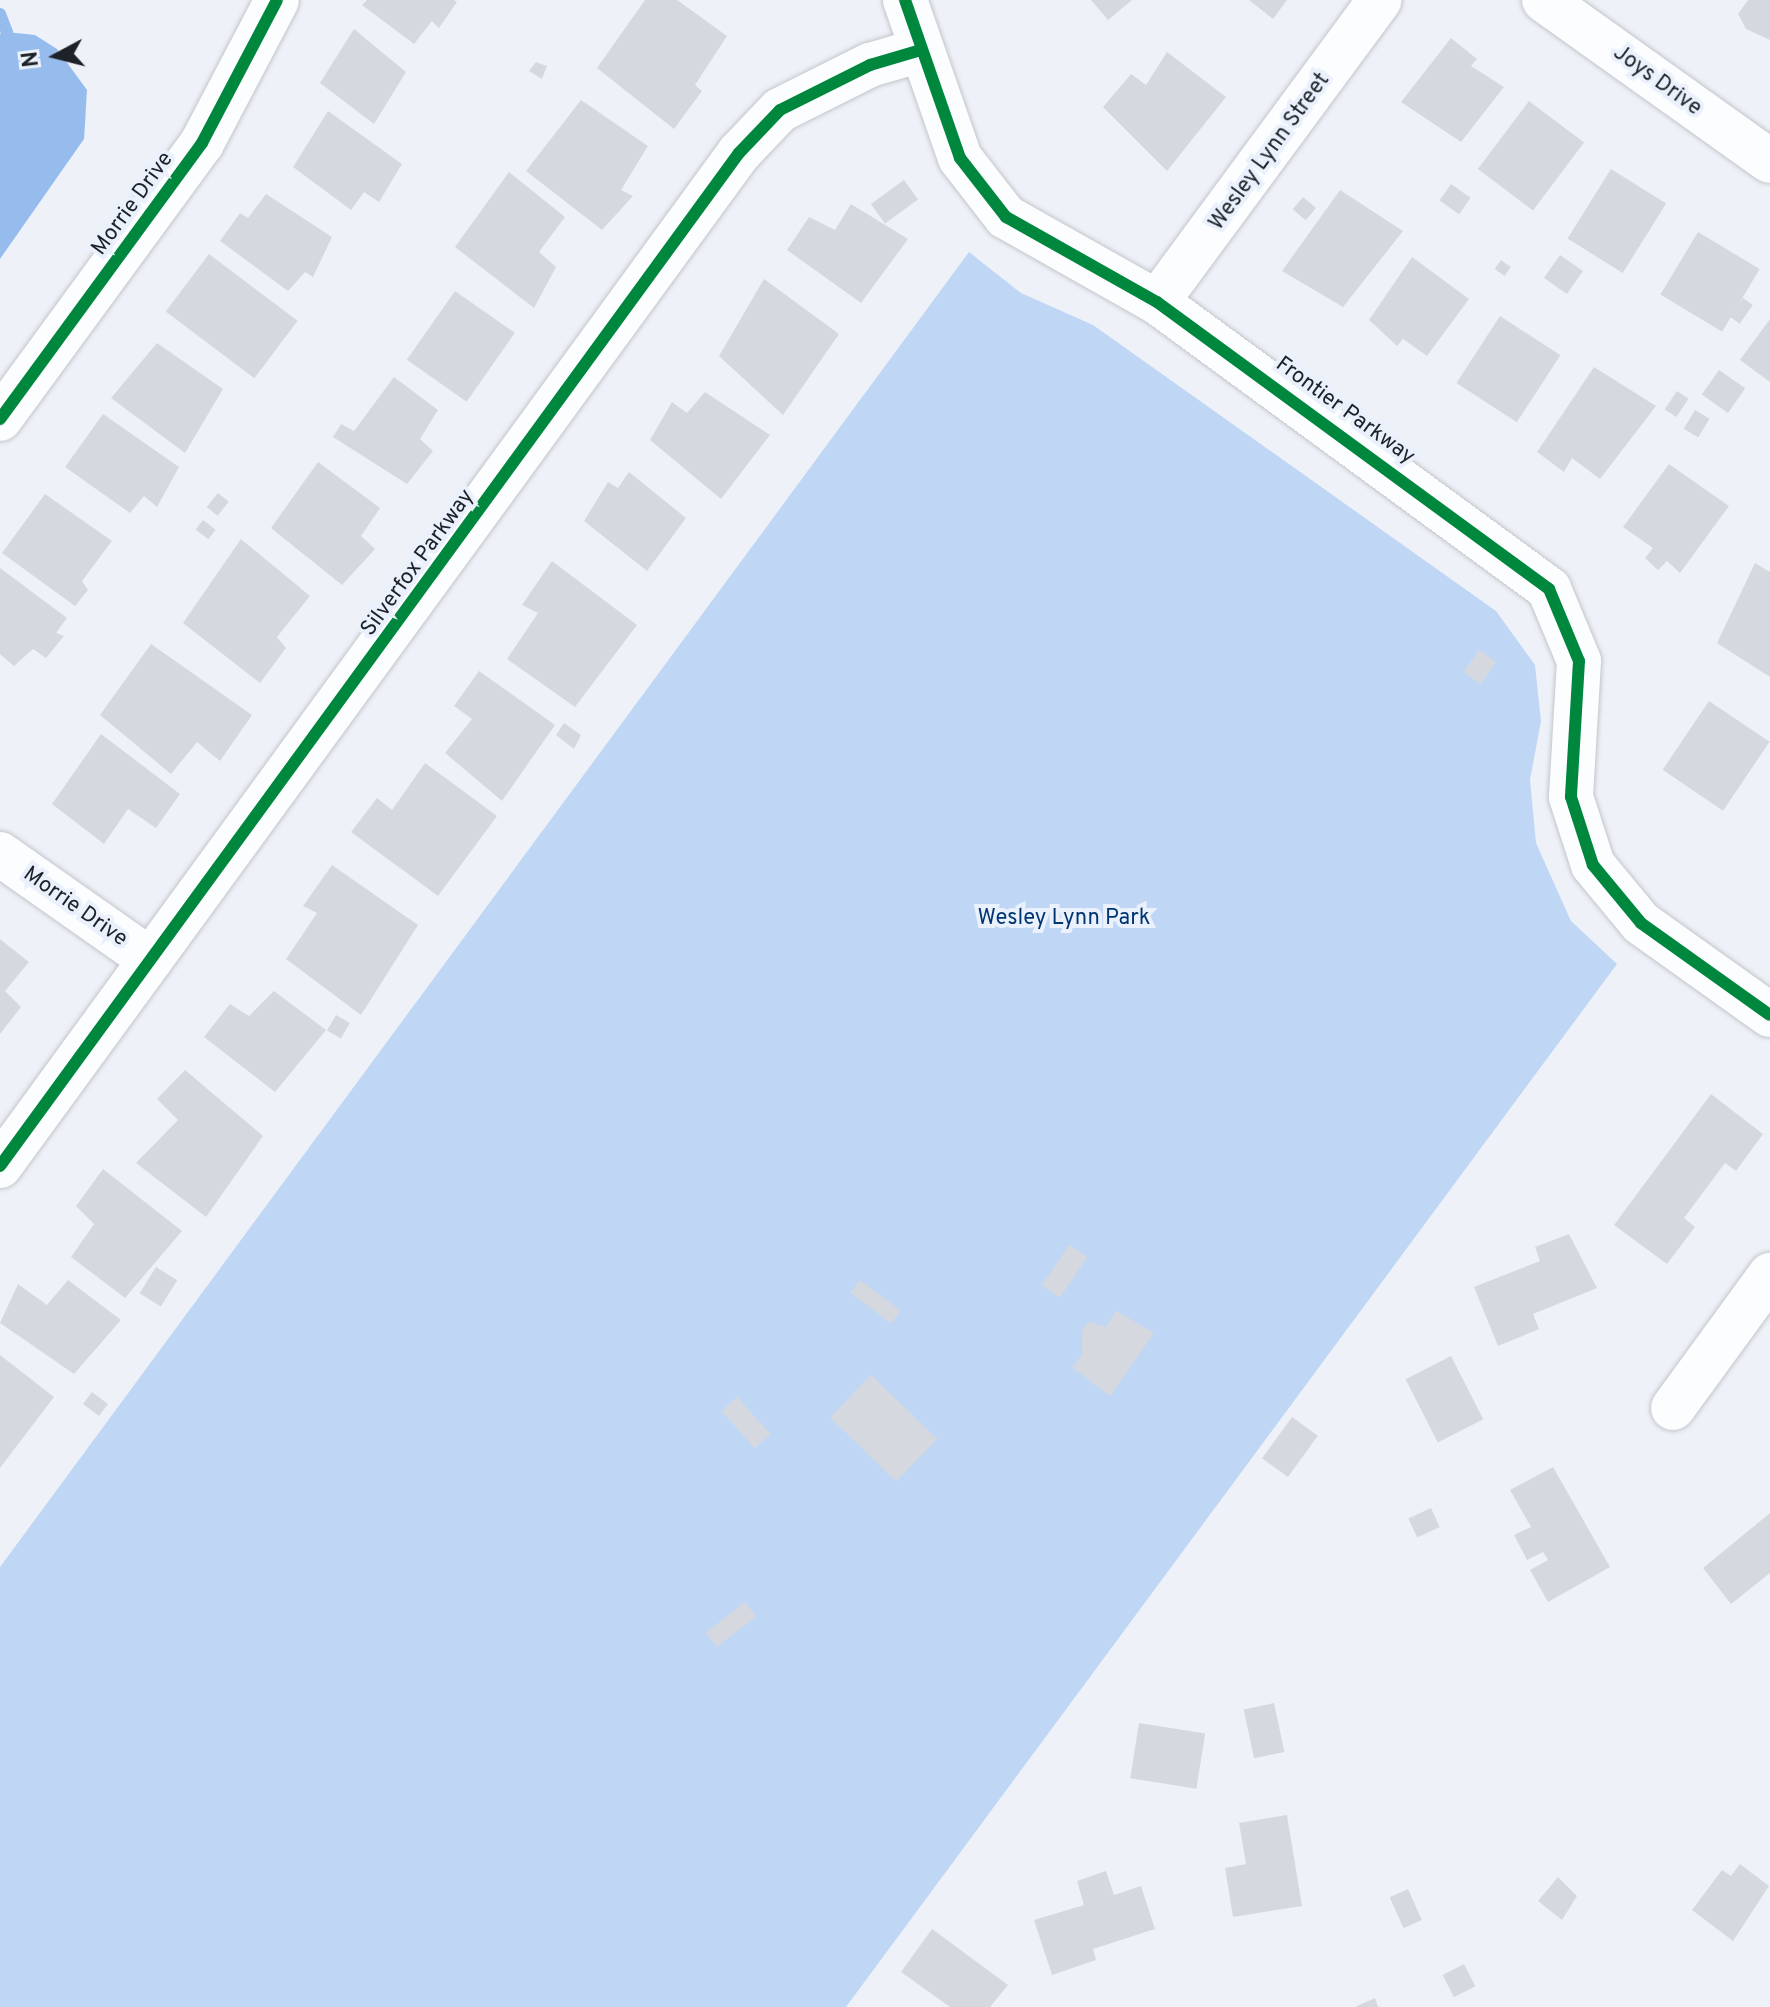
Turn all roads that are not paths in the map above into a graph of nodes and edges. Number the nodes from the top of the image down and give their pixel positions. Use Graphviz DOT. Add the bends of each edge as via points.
graph roads {
  1 [pos="277,0"];
  2 [pos="905,0"];
  3 [pos="1380,0"];
  4 [pos="1544,0"];
  5 [pos="921,50"];
  6 [pos="1770,161"];
  7 [pos="1157,302"];
  8 [pos="0,419"];
  9 [pos="0,854"];
  10 [pos="151,960"];
  11 [pos="1770,1015"];
  12 [pos="0,1166"];
  13 [pos="1770,1275"];
  14 [pos="1673,1408"];
  1 -- 8 [label="street, Morrie Drive" via="202,143"];
  2 -- 5 [label="street, Frontier Parkway"];
  3 -- 7 [label="street, Wesley Lynn Street"];
  4 -- 6 [label="street, Joys Drive"];
  5 -- 7 [label="street, Frontier Parkway" via="960,158 988,200 1044,241"];
  5 -- 10 [label="street, Silverfox Parkway" via="870,65 780,110 739,153"];
  7 -- 11 [label="street, Frontier Parkway" via="1549,589 1573,635 1581,678 1574,816 1602,880 1641,923"];
  9 -- 10 [label="street, Morrie Drive"];
  10 -- 12 [label="street, Silverfox Parkway"];
  13 -- 14 [label="street"];
}
